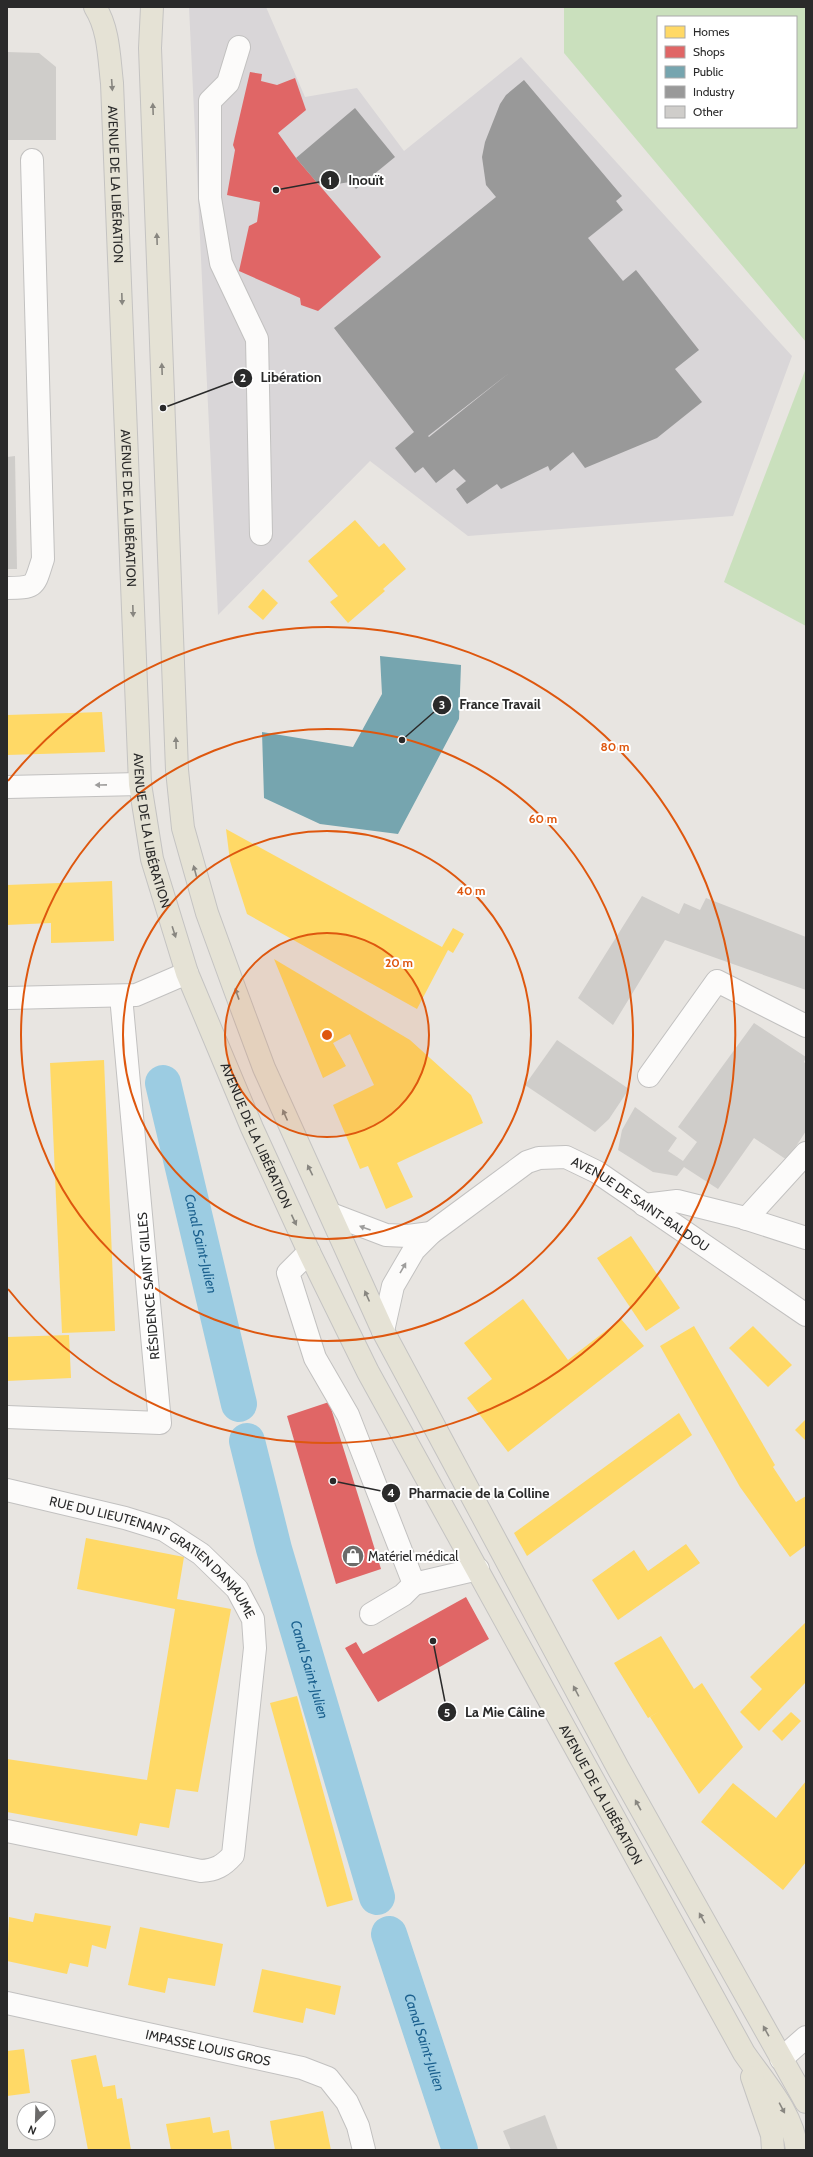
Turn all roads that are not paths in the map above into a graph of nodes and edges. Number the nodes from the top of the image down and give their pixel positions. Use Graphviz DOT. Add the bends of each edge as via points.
graph roads {
  1 [pos="95,7"];
  2 [pos="152,7"];
  3 [pos="239,47"];
  4 [pos="32,160"];
  5 [pos="262,534"];
  6 [pos="7,588"];
  7 [pos="140,784"];
  8 [pos="7,787"];
  9 [pos="187,973"];
  10 [pos="121,996"];
  11 [pos="7,998"];
  12 [pos="806,1026"];
  13 [pos="649,1076"];
  14 [pos="806,1153"];
  15 [pos="644,1205"];
  16 [pos="331,1214"];
  17 [pos="746,1219"];
  18 [pos="431,1233"];
  19 [pos="806,1238"];
  20 [pos="309,1252"];
  21 [pos="806,1315"];
  22 [pos="382,1332"];
  23 [pos="7,1417"];
  24 [pos="7,1490"];
  25 [pos="478,1569"];
  26 [pos="414,1584"];
  27 [pos="371,1614"];
  28 [pos="7,1831"];
  29 [pos="7,2003"];
  30 [pos="806,2037"];
  31 [pos="744,2053"];
  32 [pos="782,2059"];
  33 [pos="806,2102"];
  34 [pos="364,2150"];
  35 [pos="773,2150"];
  36 [pos="797,2150"];
  1 -- 7 [label="main road, AVENUE DE LA LIBÉRATION, one-way" via="100,15 108,46 112,83"];
  16 -- 2 [label="main road, AVENUE DE LA LIBÉRATION, one-way" via="264,1068 207,913 183,828 177,770 151,56"];
  3 -- 5 [label="street" via="228,83 210,101 210,198 220,263 257,339"];
  4 -- 6 [label="street" via="43,559 36,582 28,588"];
  7 -- 8 [label="street, one-way"];
  7 -- 9 [label="main road, AVENUE DE LA LIBÉRATION, one-way" via="152,859"];
  9 -- 10 [label="street" via="136,995"];
  9 -- 20 [label="main road, AVENUE DE LA LIBÉRATION, one-way" via="243,1108"];
  10 -- 11 [label="street"];
  10 -- 23 [label="street, RÉSIDENCE SAINT GILLES" via="160,1423"];
  12 -- 13 [label="street" via="718,981"];
  14 -- 17 [label="street"];
  15 -- 17 [label="street" via="677,1201"];
  15 -- 18 [label="street, AVENUE DE SAINT-BALDOU" via="580,1163 566,1157 539,1158 527,1162"];
  15 -- 21 [label="street, AVENUE DE SAINT-BALDOU"];
  18 -- 16 [label="street, AVENUE DE SAINT-BALDOU, one-way" via="386,1235"];
  22 -- 16 [label="main road, AVENUE DE LA LIBÉRATION, one-way"];
  17 -- 19 [label="street"];
  22 -- 18 [label="street, AVENUE DE SAINT-BALDOU, one-way" via="393,1286 414,1250"];
  20 -- 25 [label="main road, AVENUE DE LA LIBÉRATION" via="368,1372"];
  20 -- 26 [label="street" via="288,1274 292,1288 315,1358 348,1416"];
  32 -- 22 [label="main road, AVENUE DE LA LIBÉRATION, one-way" via="618,1768"];
  24 -- 28 [label="street, RUE DU LIEUTENANT GRATIEN DANJAUME" via="164,1530 202,1554 238,1589 253,1619 255,1648 233,1855 224,1865 214,1870 201,1871"];
  25 -- 26 [label="street"];
  25 -- 31 [label="main road, AVENUE DE LA LIBÉRATION"];
  26 -- 27 [label="street" via="403,1596"];
  29 -- 34 [label="street, IMPASSE LOUIS GROS" via="302,2068 328,2078 347,2102 358,2126"];
  30 -- 32 [label="street"];
  31 -- 35 [label="main road" via="772,2135"];
  31 -- 36 [label="main road, AVENUE DE LA LIBÉRATION, one-way" via="782,2108"];
  32 -- 33 [label="main road, AVENUE DE LA LIBÉRATION"];
}
